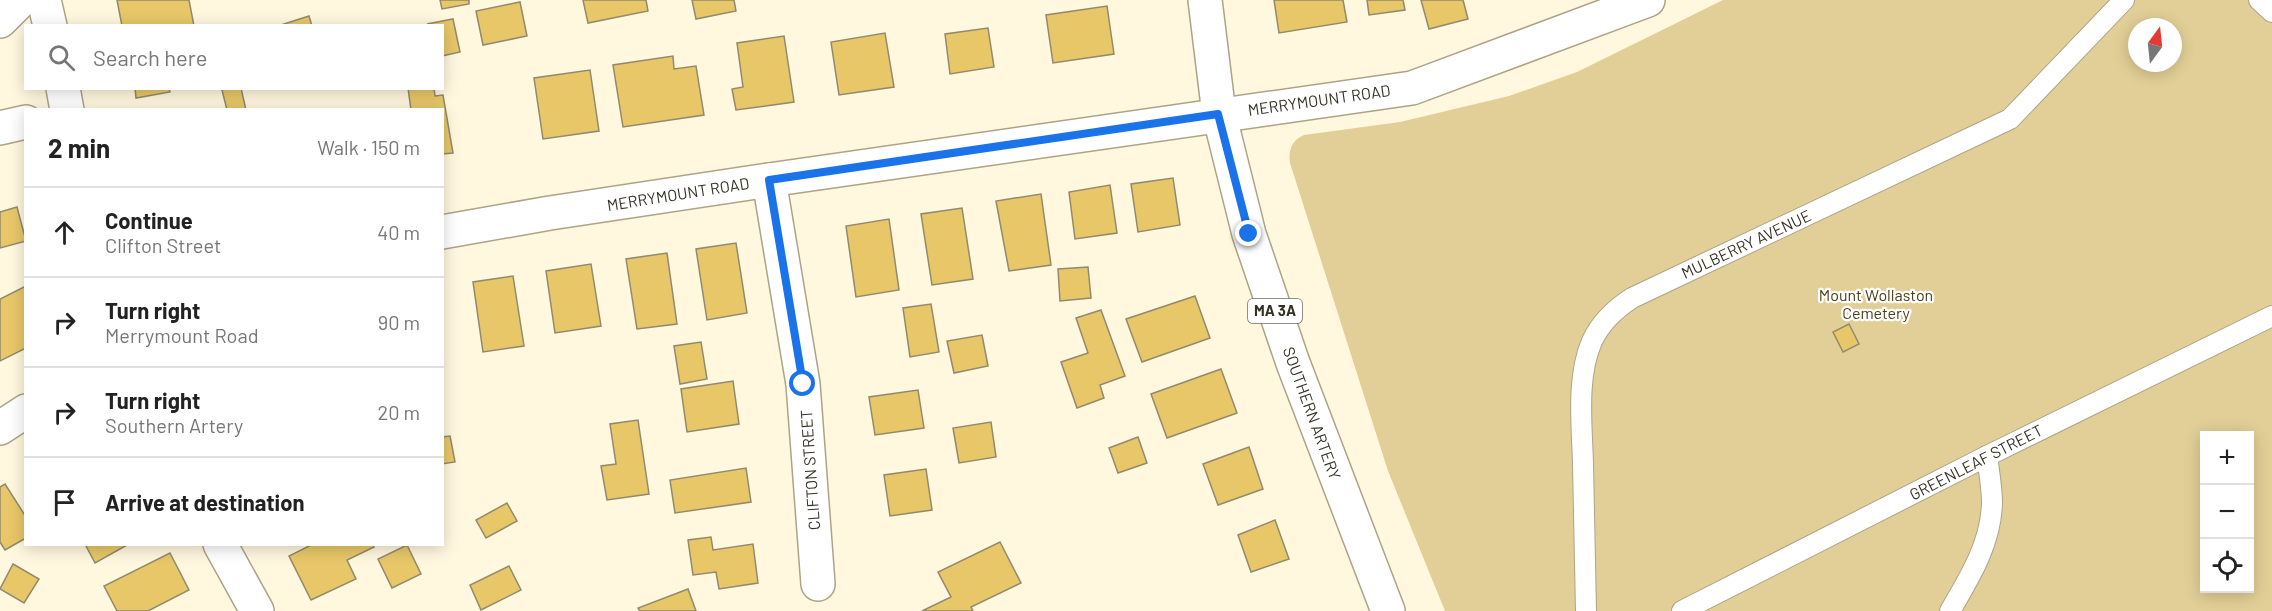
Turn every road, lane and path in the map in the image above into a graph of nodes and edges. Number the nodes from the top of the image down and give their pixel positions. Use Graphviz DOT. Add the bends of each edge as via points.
graph roads {
  1 [pos="21,0"];
  2 [pos="44,0"];
  3 [pos="1205,0"];
  4 [pos="1648,0"];
  5 [pos="2124,0"];
  6 [pos="2259,0"];
  7 [pos="2272,12"];
  8 [pos="0,21"];
  9 [pos="50,24"];
  10 [pos="63,90"];
  11 [pos="67,108"];
  12 [pos="1218,114"];
  13 [pos="24,122"];
  14 [pos="0,128"];
  15 [pos="769,180"];
  16 [pos="444,232"];
  17 [pos="2272,316"];
  18 [pos="24,412"];
  19 [pos="0,428"];
  20 [pos="1987,456"];
  21 [pos="221,546"];
  22 [pos="818,584"];
  23 [pos="257,611"];
  24 [pos="1388,611"];
  25 [pos="1586,611"];
  26 [pos="1682,611"];
  27 [pos="1950,611"];
  1 -- 8 [label="street"];
  2 -- 9 [label="street"];
  3 -- 12 [label="street, SOUTHERN ARTERY / MA 3A"];
  4 -- 12 [label="street, MERRYMOUNT ROAD" via="1412,88"];
  5 -- 25 [label="lane, MULBERRY AVENUE" via="2010,119 1632,298 1604,322 1587,357 1582,398"];
  6 -- 7 [label="lane"];
  10 -- 11 [label="street"];
  12 -- 15 [label="street, MERRYMOUNT ROAD"];
  12 -- 24 [label="street, SOUTHERN ARTERY / MA 3A" via="1249,234 1293,363"];
  13 -- 14 [label="street"];
  15 -- 16 [label="street, MERRYMOUNT ROAD"];
  15 -- 22 [label="street, CLIFTON STREET" via="803,384"];
  17 -- 20 [label="lane, GREENLEAF STREET"];
  18 -- 19 [label="street"];
  20 -- 26 [label="lane, GREENLEAF STREET"];
  20 -- 27 [label="lane" via="1992,503 1986,538 1976,566"];
  21 -- 23 [label="street"];
}
